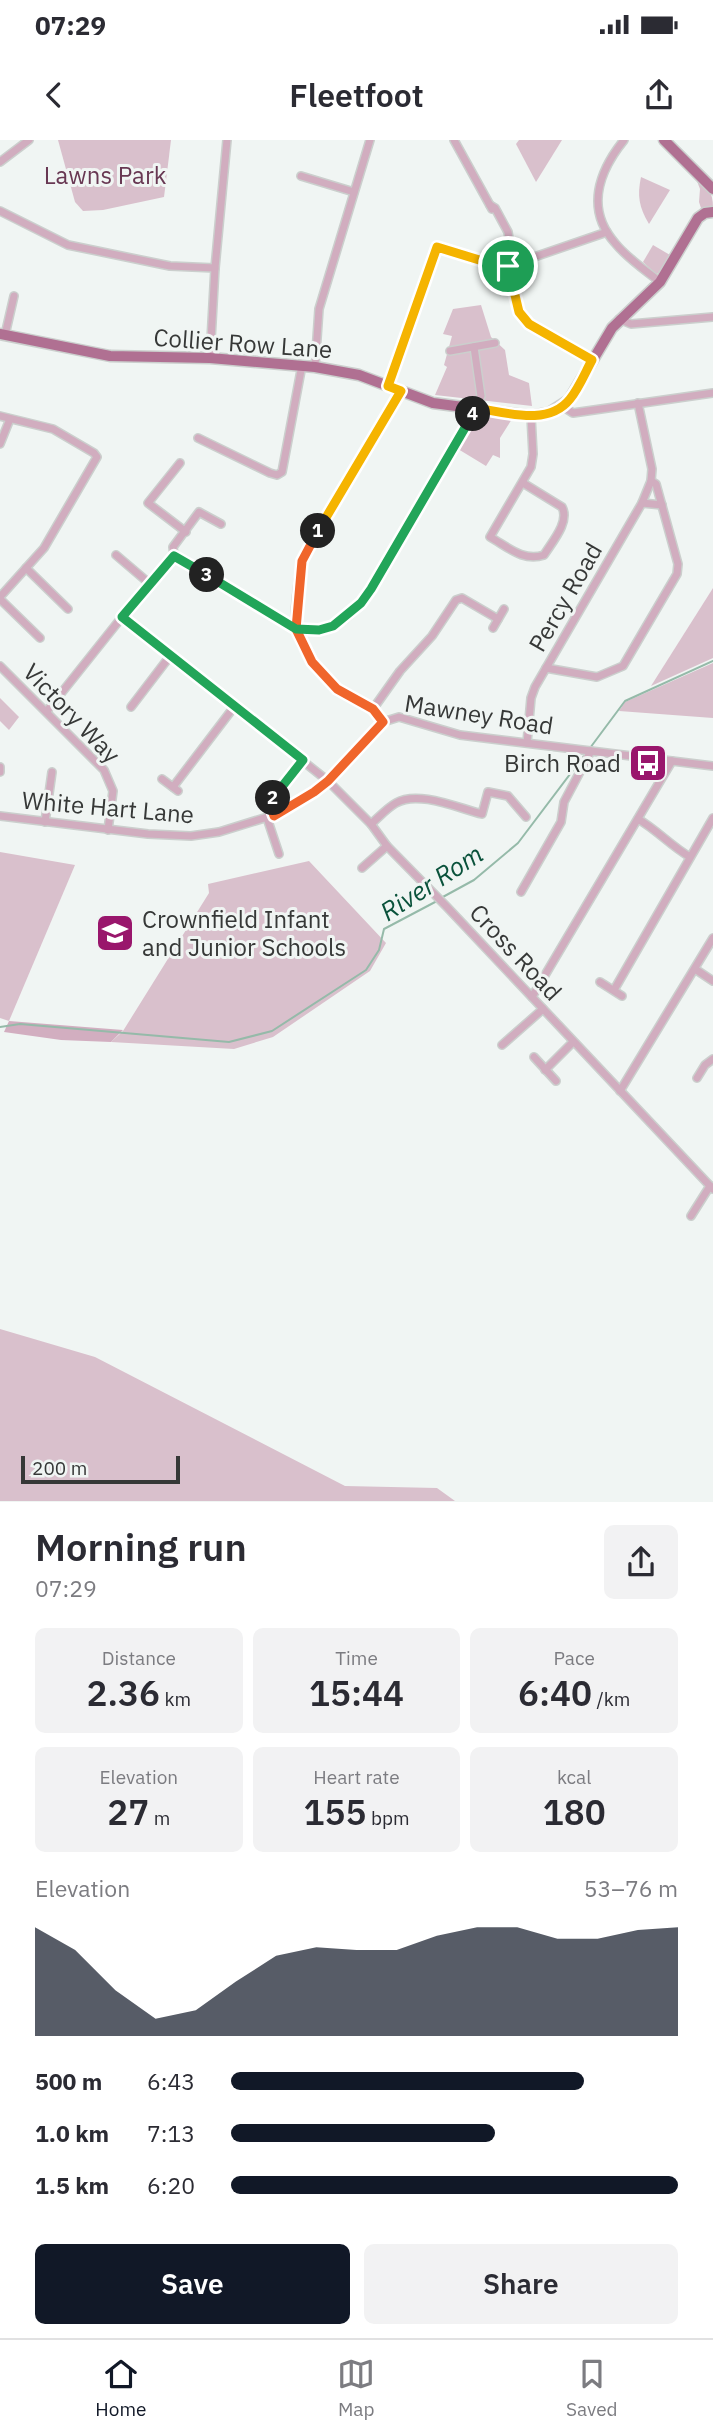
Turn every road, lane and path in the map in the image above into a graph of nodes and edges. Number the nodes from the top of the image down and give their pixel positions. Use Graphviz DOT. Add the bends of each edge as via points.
graph roads {
  1 [pos="227,140"];
  2 [pos="370,140"];
  3 [pos="454,140"];
  4 [pos="624,140"];
  5 [pos="664,140"];
  6 [pos="27,141"];
  7 [pos="0,162"];
  8 [pos="302,176"];
  9 [pos="713,190"];
  10 [pos="354,192"];
  11 [pos="0,211"];
  12 [pos="713,212"];
  13 [pos="607,232"];
  14 [pos="510,265"];
  15 [pos="215,268"];
  16 [pos="660,282"];
  17 [pos="14,296"];
  18 [pos="713,317"];
  19 [pos="619,319"];
  20 [pos="2,335"];
  21 [pos="495,343"];
  22 [pos="474,347"];
  23 [pos="450,351"];
  24 [pos="210,358"];
  25 [pos="592,360"];
  26 [pos="302,365"];
  27 [pos="315,367"];
  28 [pos="388,386"];
  29 [pos="401,391"];
  30 [pos="713,393"];
  31 [pos="638,403"];
  32 [pos="562,406"];
  33 [pos="476,408"];
  34 [pos="0,416"];
  35 [pos="531,416"];
  36 [pos="10,419"];
  37 [pos="198,438"];
  38 [pos="0,444"];
  39 [pos="180,463"];
  40 [pos="652,479"];
  41 [pos="523,483"];
  42 [pos="642,503"];
  43 [pos="662,505"];
  44 [pos="221,524"];
  45 [pos="186,532"];
  46 [pos="116,555"];
  47 [pos="174,556"];
  48 [pos="26,568"];
  49 [pos="0,581"];
  50 [pos="150,584"];
  51 [pos="8,589"];
  52 [pos="0,598"];
  53 [pos="68,609"];
  54 [pos="504,609"];
  55 [pos="122,617"];
  56 [pos="498,619"];
  57 [pos="493,628"];
  58 [pos="296,629"];
  59 [pos="40,638"];
  60 [pos="170,656"];
  61 [pos="0,666"];
  62 [pos="546,668"];
  63 [pos="131,706"];
  64 [pos="234,707"];
  65 [pos="373,709"];
  66 [pos="47,711"];
  67 [pos="383,722"];
  68 [pos="527,743"];
  69 [pos="588,750"];
  70 [pos="303,760"];
  71 [pos="672,761"];
  72 [pos="713,766"];
  73 [pos="52,772"];
  74 [pos="162,779"];
  75 [pos="328,781"];
  76 [pos="0,816"];
  77 [pos="270,817"];
  78 [pos="527,817"];
  79 [pos="713,818"];
  80 [pos="638,819"];
  81 [pos="46,822"];
  82 [pos="372,824"];
  83 [pos="108,830"];
  84 [pos="387,846"];
  85 [pos="278,854"];
  86 [pos="690,857"];
  87 [pos="362,868"];
  88 [pos="521,892"];
  89 [pos="713,938"];
  90 [pos="695,969"];
  91 [pos="713,981"];
  92 [pos="600,982"];
  93 [pos="614,990"];
  94 [pos="622,996"];
  95 [pos="532,997"];
  96 [pos="543,1009"];
  97 [pos="573,1042"];
  98 [pos="502,1045"];
  99 [pos="534,1057"];
  100 [pos="713,1060"];
  101 [pos="545,1070"];
  102 [pos="696,1078"];
  103 [pos="556,1082"];
  104 [pos="620,1091"];
  105 [pos="712,1186"];
  106 [pos="691,1216"];
  1 -- 15 [label="street"];
  2 -- 10 [label="street"];
  3 -- 14 [label="street" via="508,232"];
  4 -- 13 [label="street" via="601,174 600,215"];
  5 -- 9 [label="main road"];
  6 -- 7 [label="street"];
  8 -- 10 [label="street"];
  10 -- 27 [label="street" via="319,309"];
  11 -- 15 [label="street" via="68,244 170,266"];
  12 -- 16 [label="main road" via="698,218"];
  13 -- 14 [label="street"];
  13 -- 16 [label="street"];
  14 -- 25 [label="street" via="517,305 529,324"];
  14 -- 28 [label="street" via="502,267 437,247"];
  15 -- 24 [label="street"];
  16 -- 19 [label="main road"];
  17 -- 20 [label="street"];
  18 -- 19 [label="street" via="631,324"];
  19 -- 25 [label="main road"];
  20 -- 24 [label="main road, Collier Row Lane" via="110,356"];
  21 -- 22 [label="street"];
  22 -- 23 [label="street"];
  22 -- 33 [label="street" via="481,396"];
  24 -- 26 [label="main road, Collier Row Lane"];
  25 -- 32 [label="main road"];
  26 -- 27 [label="main road, Collier Row Lane"];
  26 -- 37 [label="street" via="282,472 270,473"];
  27 -- 28 [label="main road, Collier Row Lane"];
  28 -- 29 [label="main road, Collier Row Lane"];
  29 -- 33 [label="main road, Collier Row Lane" via="433,403"];
  29 -- 58 [label="street, Mawney Road" via="304,555"];
  30 -- 31 [label="street"];
  31 -- 32 [label="street" via="573,413"];
  31 -- 40 [label="street"];
  32 -- 35 [label="main road, Collier Row Lane"];
  33 -- 35 [label="main road, Collier Row Lane"];
  33 -- 58 [label="street" via="361,603 333,626"];
  34 -- 36 [label="street"];
  35 -- 41 [label="street" via="533,454"];
  36 -- 38 [label="street"];
  36 -- 48 [label="street" via="53,429 97,457 44,548"];
  39 -- 45 [label="street" via="148,503"];
  40 -- 42 [label="street, Percy Road"];
  40 -- 43 [label="street"];
  41 -- 41 [label="street" via="490,537 535,558 544,555 565,513"];
  42 -- 43 [label="street"];
  42 -- 62 [label="street, Percy Road"];
  43 -- 62 [label="street" via="677,574 623,666 597,677"];
  44 -- 45 [label="street" via="199,512"];
  45 -- 47 [label="street" via="173,547"];
  46 -- 50 [label="street"];
  47 -- 50 [label="street"];
  47 -- 58 [label="street"];
  48 -- 51 [label="street"];
  48 -- 53 [label="street"];
  49 -- 51 [label="street"];
  50 -- 55 [label="street"];
  51 -- 52 [label="street"];
  52 -- 59 [label="street"];
  54 -- 56 [label="street"];
  55 -- 60 [label="street, Cross Road"];
  55 -- 66 [label="street"];
  56 -- 57 [label="street"];
  56 -- 65 [label="street" via="462,598 456,600"];
  58 -- 65 [label="street, Mawney Road" via="312,662 337,689"];
  60 -- 63 [label="street"];
  60 -- 64 [label="street, Cross Road"];
  61 -- 66 [label="street, Victory Way"];
  62 -- 68 [label="street, Percy Road" via="531,698"];
  64 -- 70 [label="street, Cross Road"];
  64 -- 74 [label="street" via="175,789"];
  65 -- 67 [label="street, Mawney Road"];
  66 -- 83 [label="street, Victory Way" via="108,776 113,797"];
  67 -- 68 [label="street, Mawney Road" via="403,718 460,735"];
  67 -- 75 [label="street, White Hart Lane"];
  68 -- 69 [label="street, Mawney Road"];
  69 -- 71 [label="street, Mawney Road"];
  69 -- 88 [label="street" via="564,802 561,822"];
  70 -- 75 [label="street, Cross Road"];
  70 -- 77 [label="street" via="271,800"];
  71 -- 72 [label="street, Mawney Road"];
  71 -- 80 [label="street"];
  73 -- 81 [label="street"];
  75 -- 77 [label="street, White Hart Lane"];
  75 -- 82 [label="street, Cross Road"];
  76 -- 81 [label="street, White Hart Lane"];
  77 -- 83 [label="street, White Hart Lane" via="191,836"];
  77 -- 85 [label="street"];
  78 -- 82 [label="street" via="508,796 488,792 482,814 419,797 406,798"];
  79 -- 86 [label="street"];
  80 -- 86 [label="street"];
  80 -- 95 [label="street"];
  81 -- 83 [label="street, White Hart Lane"];
  82 -- 84 [label="street, Cross Road"];
  84 -- 87 [label="street"];
  84 -- 95 [label="street, Cross Road"];
  86 -- 93 [label="street"];
  89 -- 90 [label="street"];
  90 -- 91 [label="street"];
  90 -- 104 [label="street"];
  92 -- 93 [label="street"];
  93 -- 94 [label="street"];
  95 -- 96 [label="street, Cross Road"];
  96 -- 97 [label="street, Cross Road"];
  96 -- 98 [label="street"];
  97 -- 101 [label="street"];
  97 -- 104 [label="street, Cross Road"];
  99 -- 101 [label="street"];
  100 -- 102 [label="street"];
  101 -- 103 [label="street"];
  104 -- 105 [label="street, Cross Road"];
  105 -- 106 [label="street"];
}
